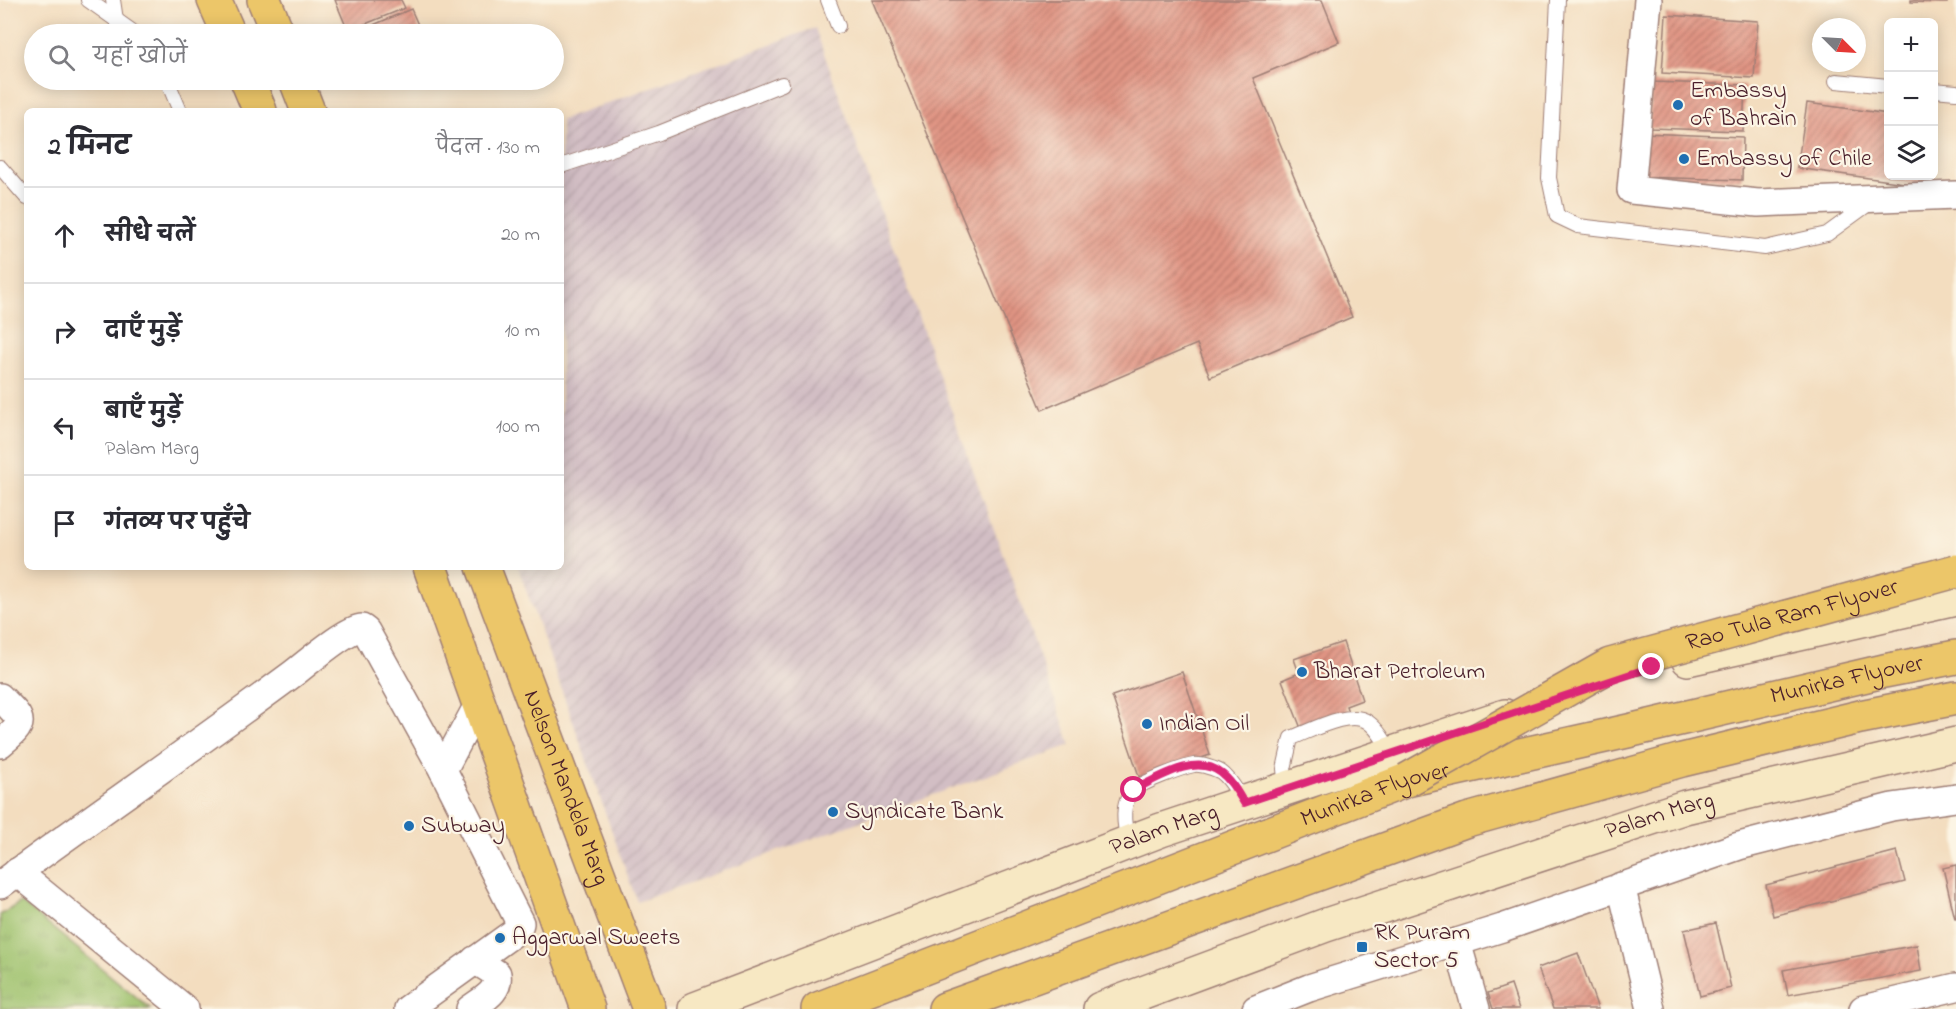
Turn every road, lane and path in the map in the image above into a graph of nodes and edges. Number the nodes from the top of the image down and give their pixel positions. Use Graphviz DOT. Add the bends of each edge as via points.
graph roads {
  1 [pos="88,0"];
  2 [pos="113,0"];
  3 [pos="214,0"];
  4 [pos="264,0"];
  5 [pos="828,0"];
  6 [pos="1558,0"];
  7 [pos="1648,0"];
  8 [pos="116,20"];
  9 [pos="122,24"];
  10 [pos="225,24"];
  11 [pos="274,24"];
  12 [pos="838,26"];
  13 [pos="1836,81"];
  14 [pos="782,84"];
  15 [pos="1884,86"];
  16 [pos="171,90"];
  17 [pos="251,90"];
  18 [pos="300,90"];
  19 [pos="1938,90"];
  20 [pos="1956,92"];
  21 [pos="179,108"];
  22 [pos="259,108"];
  23 [pos="308,108"];
  24 [pos="564,165"];
  25 [pos="0,167"];
  26 [pos="24,195"];
  27 [pos="1956,195"];
  28 [pos="1875,199"];
  29 [pos="431,570"];
  30 [pos="484,570"];
  31 [pos="1956,571"];
  32 [pos="1956,599"];
  33 [pos="1956,657"];
  34 [pos="0,697"];
  35 [pos="1956,698"];
  36 [pos="479,703"];
  37 [pos="0,744"];
  38 [pos="1956,744"];
  39 [pos="1399,767"];
  40 [pos="443,770"];
  41 [pos="1286,788"];
  42 [pos="1956,798"];
  43 [pos="1244,803"];
  44 [pos="1129,843"];
  45 [pos="9,879"];
  46 [pos="1621,886"];
  47 [pos="554,913"];
  48 [pos="520,925"];
  49 [pos="1457,942"];
  50 [pos="476,960"];
  51 [pos="1956,987"];
  52 [pos="185,1009"];
  53 [pos="408,1009"];
  54 [pos="470,1009"];
  55 [pos="588,1009"];
  56 [pos="650,1009"];
  57 [pos="694,1009"];
  58 [pos="818,1009"];
  59 [pos="945,1009"];
  60 [pos="1100,1009"];
  61 [pos="1256,1009"];
  62 [pos="1476,1009"];
  63 [pos="1651,1009"];
  64 [pos="1863,1009"];
  1 -- 8 [label="lane"];
  2 -- 8 [label="lane"];
  3 -- 10 [label="main road"];
  4 -- 11 [label="main road"];
  5 -- 12 [label="lane"];
  6 -- 28 [label="lane" via="1549,178 1557,216 1578,226 1765,248 1827,234"];
  7 -- 28 [label="street" via="1631,190 1758,202"];
  8 -- 9 [label="lane"];
  13 -- 15 [label="lane"];
  14 -- 24 [label="lane"];
  16 -- 21 [label="lane"];
  17 -- 22 [label="main road"];
  18 -- 23 [label="main road"];
  19 -- 20 [label="lane"];
  25 -- 26 [label="lane"];
  27 -- 28 [label="street"];
  29 -- 36 [label="main road"];
  30 -- 56 [label="main road, Nelson Mandela Marg"];
  31 -- 39 [label="main road, Rao Tula Ram Flyover, bridge" via="1610,665"];
  32 -- 39 [label="main road, Palam Marg" via="1652,667"];
  33 -- 39 [label="main road, Munirka Flyover, bridge" via="1628,731"];
  34 -- 37 [label="street" via="20,723"];
  35 -- 59 [label="main road, Munirka Flyover" via="1682,760 1467,820"];
  36 -- 40 [label="street"];
  36 -- 47 [label="main road"];
  38 -- 60 [label="main road, Palam Marg" via="1685,807 1326,925"];
  39 -- 41 [label="main road, Palam Marg"];
  39 -- 41 [label="lane" via="1382,737 1367,721 1347,717 1291,738 1284,769"];
  39 -- 58 [label="main road, Munirka Flyover"];
  40 -- 45 [label="street" via="366,631 359,628"];
  40 -- 48 [label="street"];
  41 -- 43 [label="main road, Palam Marg"];
  42 -- 46 [label="street" via="1892,807 1739,846"];
  43 -- 44 [label="main road, Palam Marg"];
  43 -- 44 [label="lane" via="1220,772 1197,764 1163,775 1134,790 1124,809"];
  44 -- 57 [label="main road, Palam Marg"];
  45 -- 52 [label="street"];
  46 -- 49 [label="street"];
  46 -- 63 [label="street"];
  47 -- 48 [label="street"];
  47 -- 55 [label="main road"];
  48 -- 50 [label="street"];
  49 -- 61 [label="street" via="1309,988"];
  49 -- 62 [label="street"];
  50 -- 53 [label="street"];
  50 -- 54 [label="street" via="497,974 498,983"];
  51 -- 64 [label="street"];
}
